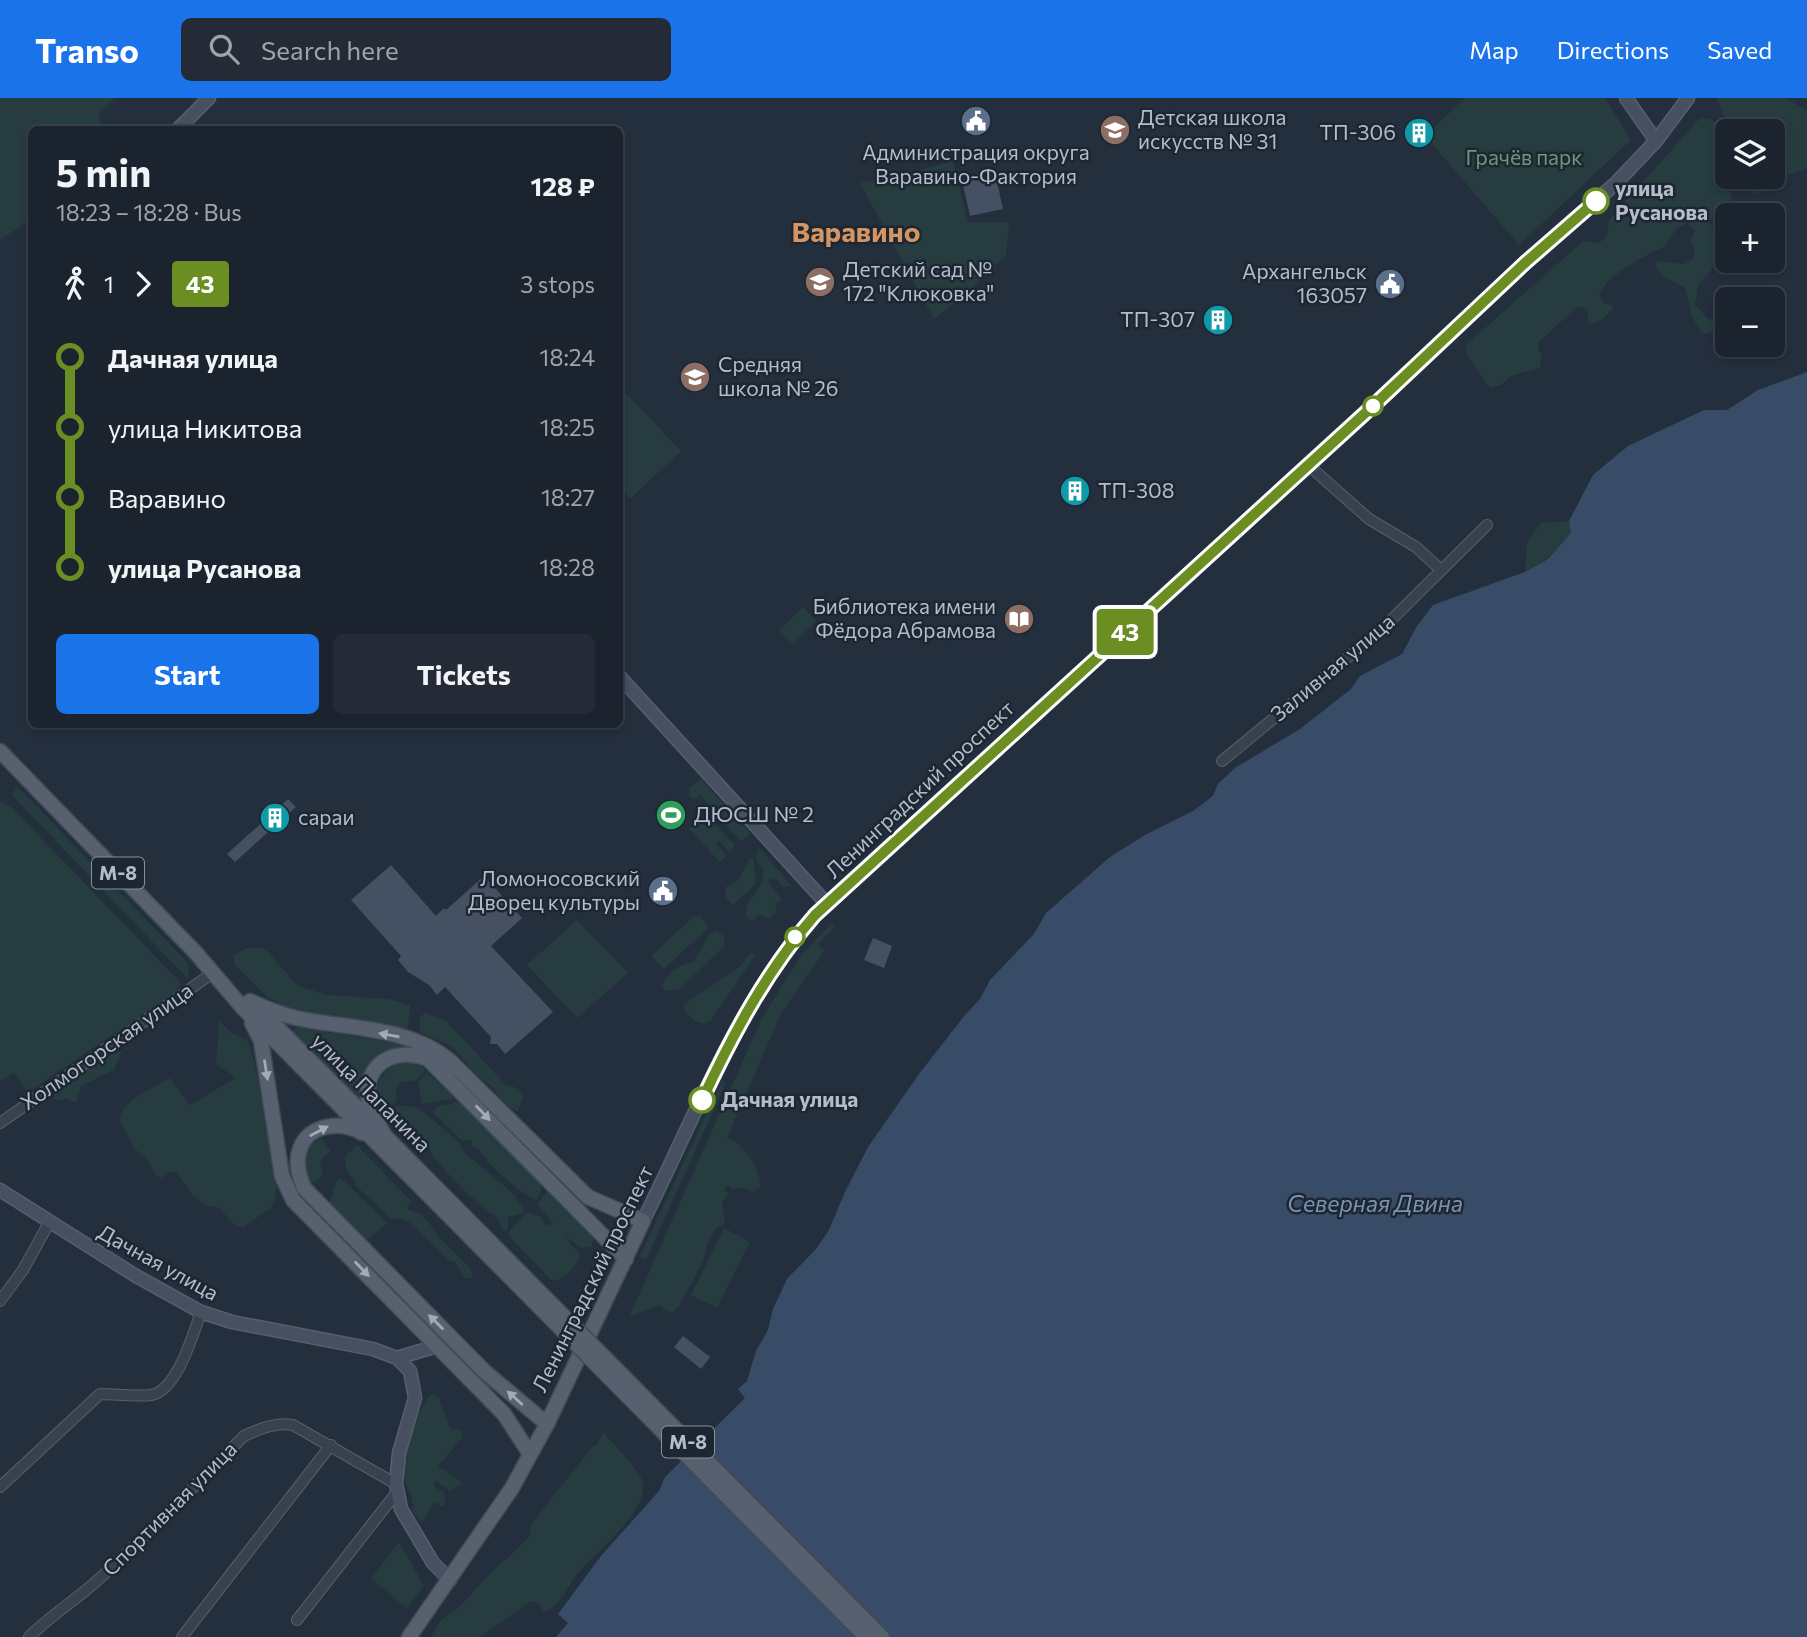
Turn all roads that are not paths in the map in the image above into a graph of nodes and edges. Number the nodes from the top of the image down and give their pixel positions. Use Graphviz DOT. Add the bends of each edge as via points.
graph roads {
  1 [pos="209,98"];
  2 [pos="1626,98"];
  3 [pos="1688,98"];
  4 [pos="181,126"];
  5 [pos="1656,141"];
  6 [pos="1307,464"];
  7 [pos="1487,525"];
  8 [pos="1441,570"];
  9 [pos="623,680"];
  10 [pos="0,751"];
  11 [pos="1222,761"];
  12 [pos="827,904"];
  13 [pos="214,972"];
  14 [pos="246,1004"];
  15 [pos="0,1122"];
  16 [pos="382,1140"];
  17 [pos="0,1190"];
  18 [pos="50,1221"];
  19 [pos="643,1221"];
  20 [pos="490,1250"];
  21 [pos="626,1259"];
  22 [pos="0,1301"];
  23 [pos="201,1311"];
  24 [pos="437,1346"];
  25 [pos="397,1358"];
  26 [pos="547,1424"];
  27 [pos="331,1445"];
  28 [pos="530,1454"];
  29 [pos="0,1487"];
  30 [pos="397,1488"];
  31 [pos="450,1580"];
  32 [pos="297,1620"];
  33 [pos="29,1637"];
  34 [pos="182,1637"];
  35 [pos="409,1637"];
  36 [pos="866,1637"];
  37 [pos="882,1637"];
  1 -- 4 [label="main road"];
  2 -- 5 [label="main road"];
  3 -- 5 [label="main road, Ленинградский проспект"];
  5 -- 6 [label="main road, Ленинградский проспект" via="1616,183"];
  6 -- 8 [label="street" via="1369,519 1416,547"];
  6 -- 12 [label="main road, Ленинградский проспект"];
  7 -- 8 [label="street, Заливная улица"];
  8 -- 11 [label="street, Заливная улица" via="1381,630"];
  9 -- 12 [label="main road"];
  10 -- 13 [label="main road, улица Папанина / М-8"];
  12 -- 19 [label="main road, Ленинградский проспект" via="780,958 750,1006"];
  13 -- 14 [label="main road, улица Папанина / М-8"];
  13 -- 15 [label="street, Холмогорская улица"];
  14 -- 16 [label="main road, улица Папанина / М-8"];
  19 -- 14 [label="main road, one-way" via="588,1197 432,1046"];
  14 -- 24 [label="main road, one-way" via="261,1041 282,1176 293,1200"];
  16 -- 20 [label="main road, улица Папанина / М-8"];
  16 -- 21 [label="main road, one-way" via="368,1096 374,1070 384,1059 398,1054 428,1059"];
  26 -- 16 [label="main road, one-way" via="484,1371 304,1188 298,1169 300,1149 313,1132 342,1125"];
  17 -- 18 [label="main road, Дачная улица"];
  18 -- 22 [label="street"];
  18 -- 23 [label="main road, Дачная улица" via="135,1276"];
  19 -- 21 [label="main road, Ленинградский проспект"];
  20 -- 36 [label="main road, М-8, bridge"];
  20 -- 37 [label="main road, М-8, bridge"];
  21 -- 26 [label="main road, Ленинградский проспект"];
  23 -- 25 [label="main road, Дачная улица"];
  23 -- 29 [label="street" via="169,1383 153,1395 100,1394"];
  24 -- 25 [label="main road"];
  24 -- 28 [label="main road" via="504,1414"];
  25 -- 30 [label="main road" via="410,1371 415,1398 399,1453"];
  26 -- 28 [label="main road, Ленинградский проспект"];
  27 -- 30 [label="street, Спортивная улица"];
  27 -- 33 [label="street, Спортивная улица" via="285,1423 244,1436 100,1579 50,1615"];
  27 -- 34 [label="street"];
  28 -- 31 [label="main road, Ленинградский проспект"];
  30 -- 31 [label="main road" via="412,1532"];
  30 -- 32 [label="street"];
  31 -- 35 [label="main road, Ленинградский проспект"];
}
